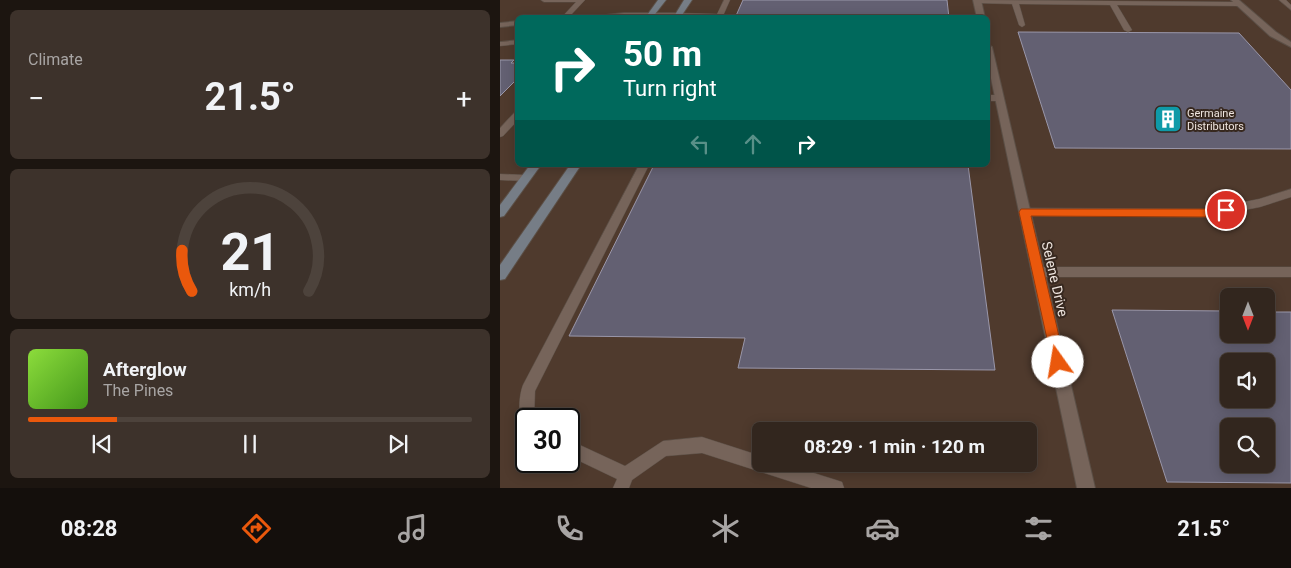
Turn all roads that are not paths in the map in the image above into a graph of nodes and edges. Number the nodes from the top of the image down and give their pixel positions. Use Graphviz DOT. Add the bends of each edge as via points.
graph roads {
  1 [pos="544,0"];
  2 [pos="581,0"];
  3 [pos="662,0"];
  4 [pos="688,0"];
  5 [pos="727,0"];
  6 [pos="1282,0"];
  7 [pos="977,1"];
  8 [pos="1014,1"];
  9 [pos="1204,2"];
  10 [pos="1236,2"];
  11 [pos="1112,3"];
  12 [pos="1291,8"];
  13 [pos="567,15"];
  14 [pos="651,15"];
  15 [pos="678,15"];
  16 [pos="719,15"];
  17 [pos="980,15"];
  18 [pos="515,23"];
  19 [pos="500,25"];
  20 [pos="1022,25"];
  21 [pos="1128,30"];
  22 [pos="515,42"];
  23 [pos="500,44"];
  24 [pos="1291,45"];
  25 [pos="990,67"];
  26 [pos="993,98"];
  27 [pos="515,117"];
  28 [pos="500,134"];
  29 [pos="534,167"];
  30 [pos="575,167"];
  31 [pos="643,167"];
  32 [pos="500,177"];
  33 [pos="526,178"];
  34 [pos="1291,193"];
  35 [pos="1024,212"];
  36 [pos="500,213"];
  37 [pos="1038,272"];
  38 [pos="1291,272"];
  39 [pos="500,276"];
  40 [pos="527,408"];
  41 [pos="580,455"];
  42 [pos="623,481"];
  43 [pos="836,488"];
  44 [pos="1086,488"];
  1 -- 2 [label="lane"];
  2 -- 13 [label="lane"];
  3 -- 14 [label="main road"];
  4 -- 15 [label="main road"];
  5 -- 16 [label="lane"];
  6 -- 12 [label="lane"];
  7 -- 8 [label="lane"];
  7 -- 17 [label="street"];
  8 -- 11 [label="lane"];
  8 -- 20 [label="lane"];
  9 -- 10 [label="lane"];
  9 -- 11 [label="lane"];
  10 -- 24 [label="street"];
  11 -- 21 [label="lane"];
  18 -- 19 [label="street"];
  22 -- 23 [label="lane"];
  25 -- 26 [label="street, Selene Drive"];
  26 -- 35 [label="street, Selene Drive"];
  27 -- 28 [label="lane"];
  29 -- 33 [label="main road"];
  30 -- 39 [label="main road"];
  31 -- 40 [label="lane" via="528,390"];
  32 -- 33 [label="lane"];
  33 -- 36 [label="main road"];
  34 -- 35 [label="lane" via="1209,213"];
  35 -- 37 [label="street, Selene Drive"];
  37 -- 38 [label="lane"];
  37 -- 44 [label="street, Selene Drive"];
  41 -- 42 [label="lane"];
  42 -- 43 [label="lane" via="663,450 702,445"];
}
